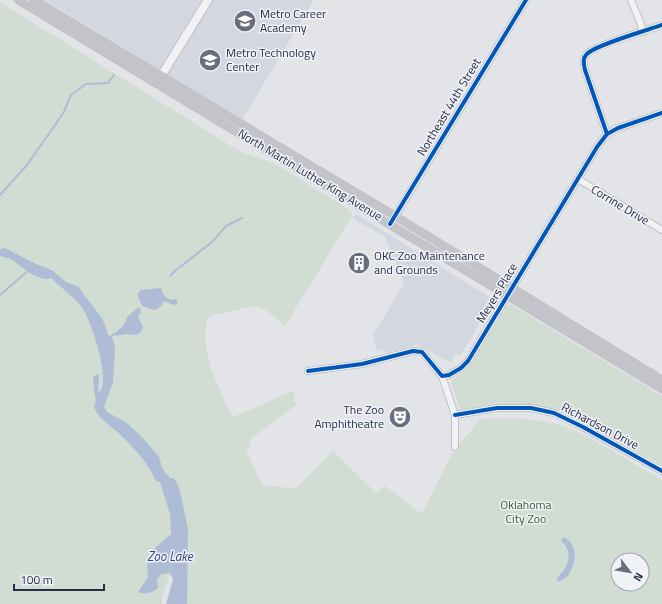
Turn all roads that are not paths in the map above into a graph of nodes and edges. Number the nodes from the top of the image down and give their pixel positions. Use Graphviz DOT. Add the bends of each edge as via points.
graph roads {
  1 [pos="18,0"];
  2 [pos="34,0"];
  3 [pos="208,0"];
  4 [pos="526,0"];
  5 [pos="631,0"];
  6 [pos="662,25"];
  7 [pos="643,32"];
  8 [pos="159,80"];
  9 [pos="662,113"];
  10 [pos="607,134"];
  11 [pos="578,179"];
  12 [pos="393,220"];
  13 [pos="662,230"];
  14 [pos="510,291"];
  15 [pos="308,371"];
  16 [pos="442,376"];
  17 [pos="662,380"];
  18 [pos="662,389"];
  19 [pos="455,415"];
  20 [pos="456,447"];
  21 [pos="662,470"];
  1 -- 8 [label="main road, North Martin Luther King Avenue"];
  2 -- 8 [label="main road, North Martin Luther King Avenue"];
  3 -- 8 [label="street"];
  4 -- 12 [label="street, Northeast 44th Street"];
  5 -- 7 [label="street"];
  6 -- 7 [label="street"];
  7 -- 10 [label="street" via="597,47 584,58 585,70"];
  8 -- 12 [label="main road, North Martin Luther King Avenue"];
  9 -- 10 [label="street, Meyers Place"];
  10 -- 11 [label="street, Meyers Place"];
  11 -- 13 [label="street, Corrine Drive"];
  11 -- 14 [label="street, Meyers Place"];
  12 -- 14 [label="main road, North Martin Luther King Avenue"];
  14 -- 16 [label="street, Meyers Place" via="468,361 450,375"];
  14 -- 17 [label="main road, North Martin Luther King Avenue"];
  14 -- 18 [label="main road, North Martin Luther King Avenue"];
  15 -- 16 [label="street" via="362,364 413,351 422,352"];
  16 -- 19 [label="street"];
  19 -- 20 [label="street"];
  19 -- 21 [label="street, Richardson Drive" via="497,408 531,408 554,413"];
}
